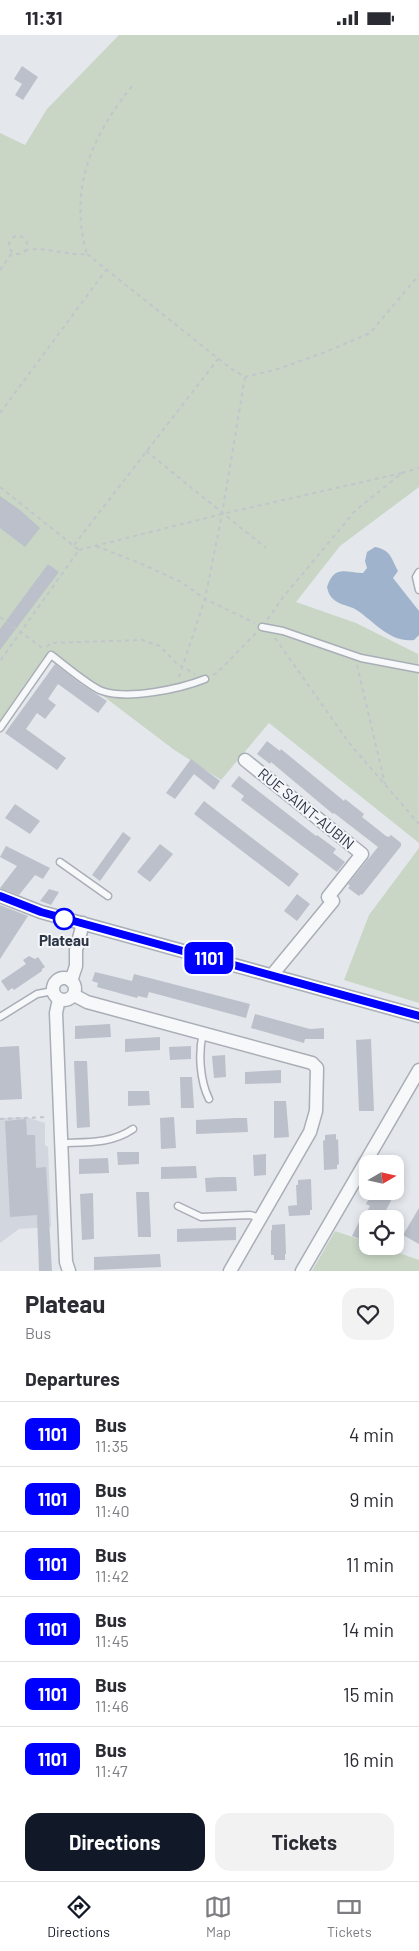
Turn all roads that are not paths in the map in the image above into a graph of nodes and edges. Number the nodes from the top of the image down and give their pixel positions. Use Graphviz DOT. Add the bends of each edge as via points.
graph roads {
  1 [pos="419,572"];
  2 [pos="419,590"];
  3 [pos="265,627"];
  4 [pos="419,669"];
  5 [pos="205,679"];
  6 [pos="0,728"];
  7 [pos="245,760"];
  8 [pos="60,862"];
  9 [pos="0,896"];
  10 [pos="108,896"];
  11 [pos="83,923"];
  12 [pos="272,975"];
  13 [pos="71,981"];
  14 [pos="56,995"];
  15 [pos="74,995"];
  16 [pos="0,1017"];
  17 [pos="419,1017"];
  18 [pos="203,1033"];
  19 [pos="419,1070"];
  20 [pos="209,1099"];
  21 [pos="134,1129"];
  22 [pos="62,1143"];
  23 [pos="178,1206"];
  24 [pos="261,1218"];
  25 [pos="69,1271"];
  26 [pos="230,1271"];
  27 [pos="302,1271"];
  1 -- 2 [label="lane" via="416,577"];
  3 -- 4 [label="lane" via="354,655"];
  5 -- 6 [label="lane" via="151,693 119,694 101,691 51,655"];
  7 -- 12 [label="street, RUE SAINT-AUBIN" via="362,854 328,897 333,901"];
  8 -- 10 [label="lane"];
  9 -- 11 [label="street" via="41,912"];
  11 -- 12 [label="street"];
  11 -- 13 [label="street"];
  12 -- 17 [label="street"];
  13 -- 14 [label="street" via="65,978 54,984"];
  13 -- 15 [label="street" via="75,987"];
  14 -- 15 [label="street" via="68,1000"];
  14 -- 16 [label="lane" via="37,994"];
  14 -- 22 [label="street"];
  15 -- 18 [label="street" via="87,1002"];
  18 -- 20 [label="lane" via="202,1074"];
  18 -- 24 [label="street" via="317,1067 314,1122"];
  19 -- 27 [label="street"];
  21 -- 22 [label="lane" via="107,1141"];
  22 -- 25 [label="street" via="66,1262"];
  23 -- 24 [label="lane" via="201,1217 250,1215"];
  24 -- 26 [label="street"];
}
